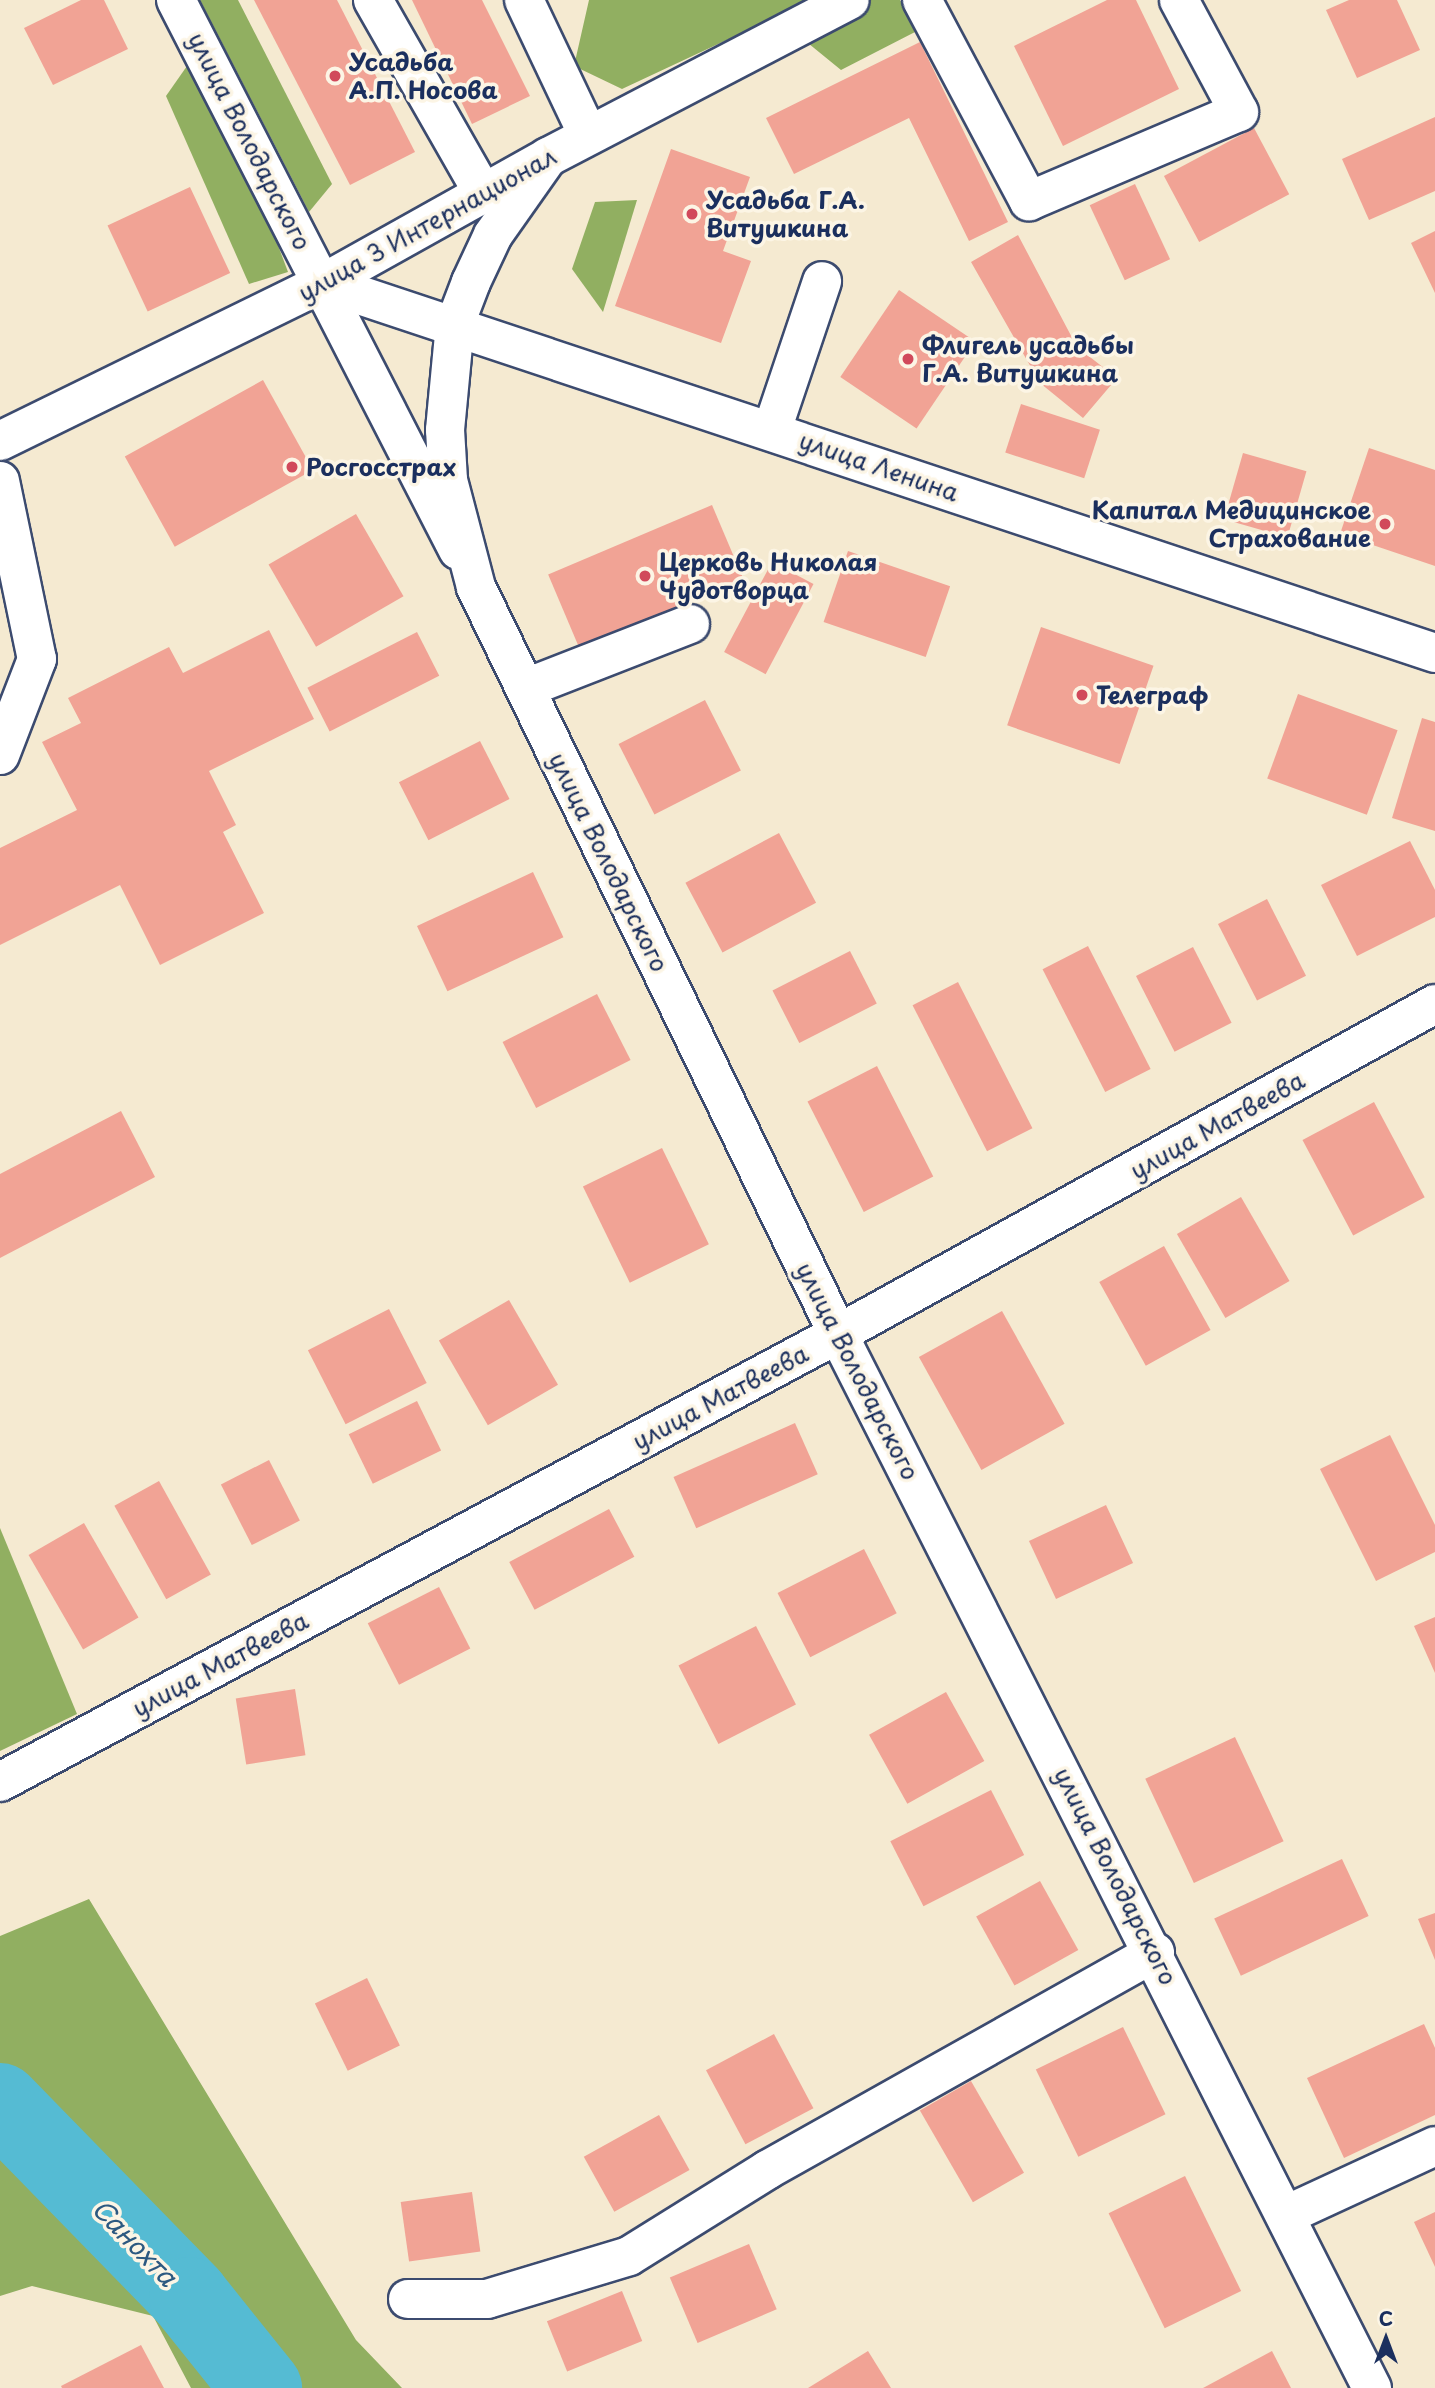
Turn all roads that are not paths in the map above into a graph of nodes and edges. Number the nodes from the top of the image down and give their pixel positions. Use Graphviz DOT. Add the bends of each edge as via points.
graph roads {
  1 [pos="176,0"];
  2 [pos="373,0"];
  3 [pos="524,0"];
  4 [pos="850,0"];
  5 [pos="922,0"];
  6 [pos="1179,0"];
  7 [pos="588,135"];
  8 [pos="548,157"];
  9 [pos="483,193"];
  10 [pos="822,281"];
  11 [pos="323,283"];
  12 [pos="455,324"];
  13 [pos="772,430"];
  14 [pos="0,441"];
  15 [pos="0,481"];
  16 [pos="476,587"];
  17 [pos="690,624"];
  18 [pos="1435,653"];
  19 [pos="526,688"];
  20 [pos="0,755"];
  21 [pos="1435,1004"];
  22 [pos="838,1334"];
  23 [pos="0,1782"];
  24 [pos="1155,1952"];
  25 [pos="1435,2146"];
  26 [pos="1286,2215"];
  27 [pos="408,2299"];
  28 [pos="1372,2388"];
  1 -- 11 [label="street, улица Володарского"];
  2 -- 9 [label="street"];
  3 -- 7 [label="street"];
  4 -- 7 [label="street, улица 3 Интернационал"];
  5 -- 6 [label="street" via="1029,201 1239,112"];
  7 -- 8 [label="street, улица 3 Интернационал"];
  8 -- 9 [label="street, улица 3 Интернационал"];
  8 -- 12 [label="street, улица Володарского" via="494,235"];
  9 -- 11 [label="street, улица 3 Интернационал"];
  10 -- 13 [label="street"];
  11 -- 12 [label="street, улица Ленина"];
  11 -- 14 [label="street, улица 3 Интернационал"];
  11 -- 16 [label="street, улица Володарского"];
  12 -- 13 [label="street, улица Ленина"];
  12 -- 16 [label="street, улица Володарского" via="446,396 448,480"];
  13 -- 18 [label="street, улица Ленина"];
  15 -- 20 [label="street" via="37,659"];
  16 -- 19 [label="street, улица Володарского"];
  17 -- 19 [label="street"];
  19 -- 22 [label="street, улица Володарского"];
  21 -- 22 [label="street, улица Матвеева"];
  22 -- 23 [label="street, улица Матвеева"];
  22 -- 24 [label="street, улица Володарского"];
  24 -- 26 [label="street, улица Володарского"];
  24 -- 27 [label="street" via="767,2170 629,2256 486,2299"];
  25 -- 26 [label="street"];
  26 -- 28 [label="street, улица Володарского"];
}
